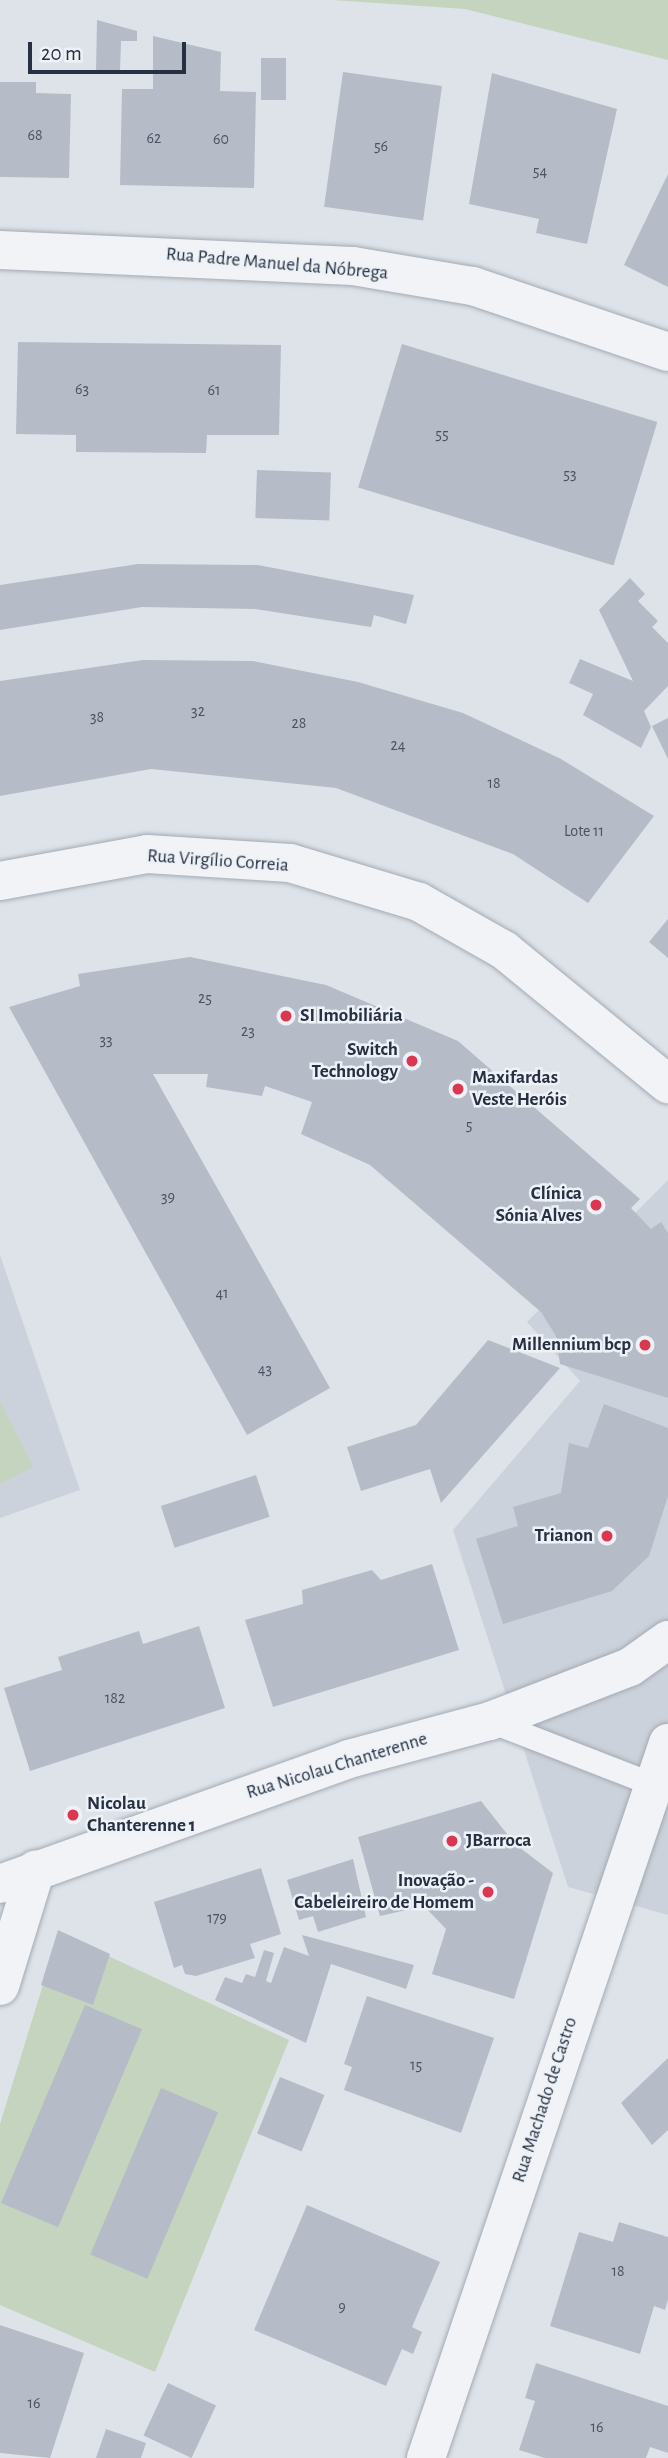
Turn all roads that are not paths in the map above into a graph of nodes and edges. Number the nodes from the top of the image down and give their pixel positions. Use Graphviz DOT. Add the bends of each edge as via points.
graph roads {
  1 [pos="0,250"];
  2 [pos="668,352"];
  3 [pos="0,881"];
  4 [pos="668,1084"];
  5 [pos="668,1640"];
  6 [pos="490,1721"];
  7 [pos="668,1743"];
  8 [pos="650,1783"];
  9 [pos="36,1869"];
  10 [pos="0,1884"];
  11 [pos="0,1986"];
  12 [pos="426,2458"];
  1 -- 2 [label="street, Rua Padre Manuel da Nóbrega" via="353,266 473,286"];
  3 -- 4 [label="street, Rua Virgílio Correia" via="147,854 290,863 419,902 504,950"];
  5 -- 6 [label="street, Rua Nicolau Chanterenne" via="630,1667"];
  6 -- 8 [label="lane"];
  6 -- 9 [label="street, Rua Nicolau Chanterenne" via="349,1759"];
  7 -- 8 [label="street, Rua Machado de Castro"];
  8 -- 12 [label="street, Rua Machado de Castro"];
  9 -- 10 [label="street, Rua Nicolau Chanterenne"];
  9 -- 11 [label="street"];
}
